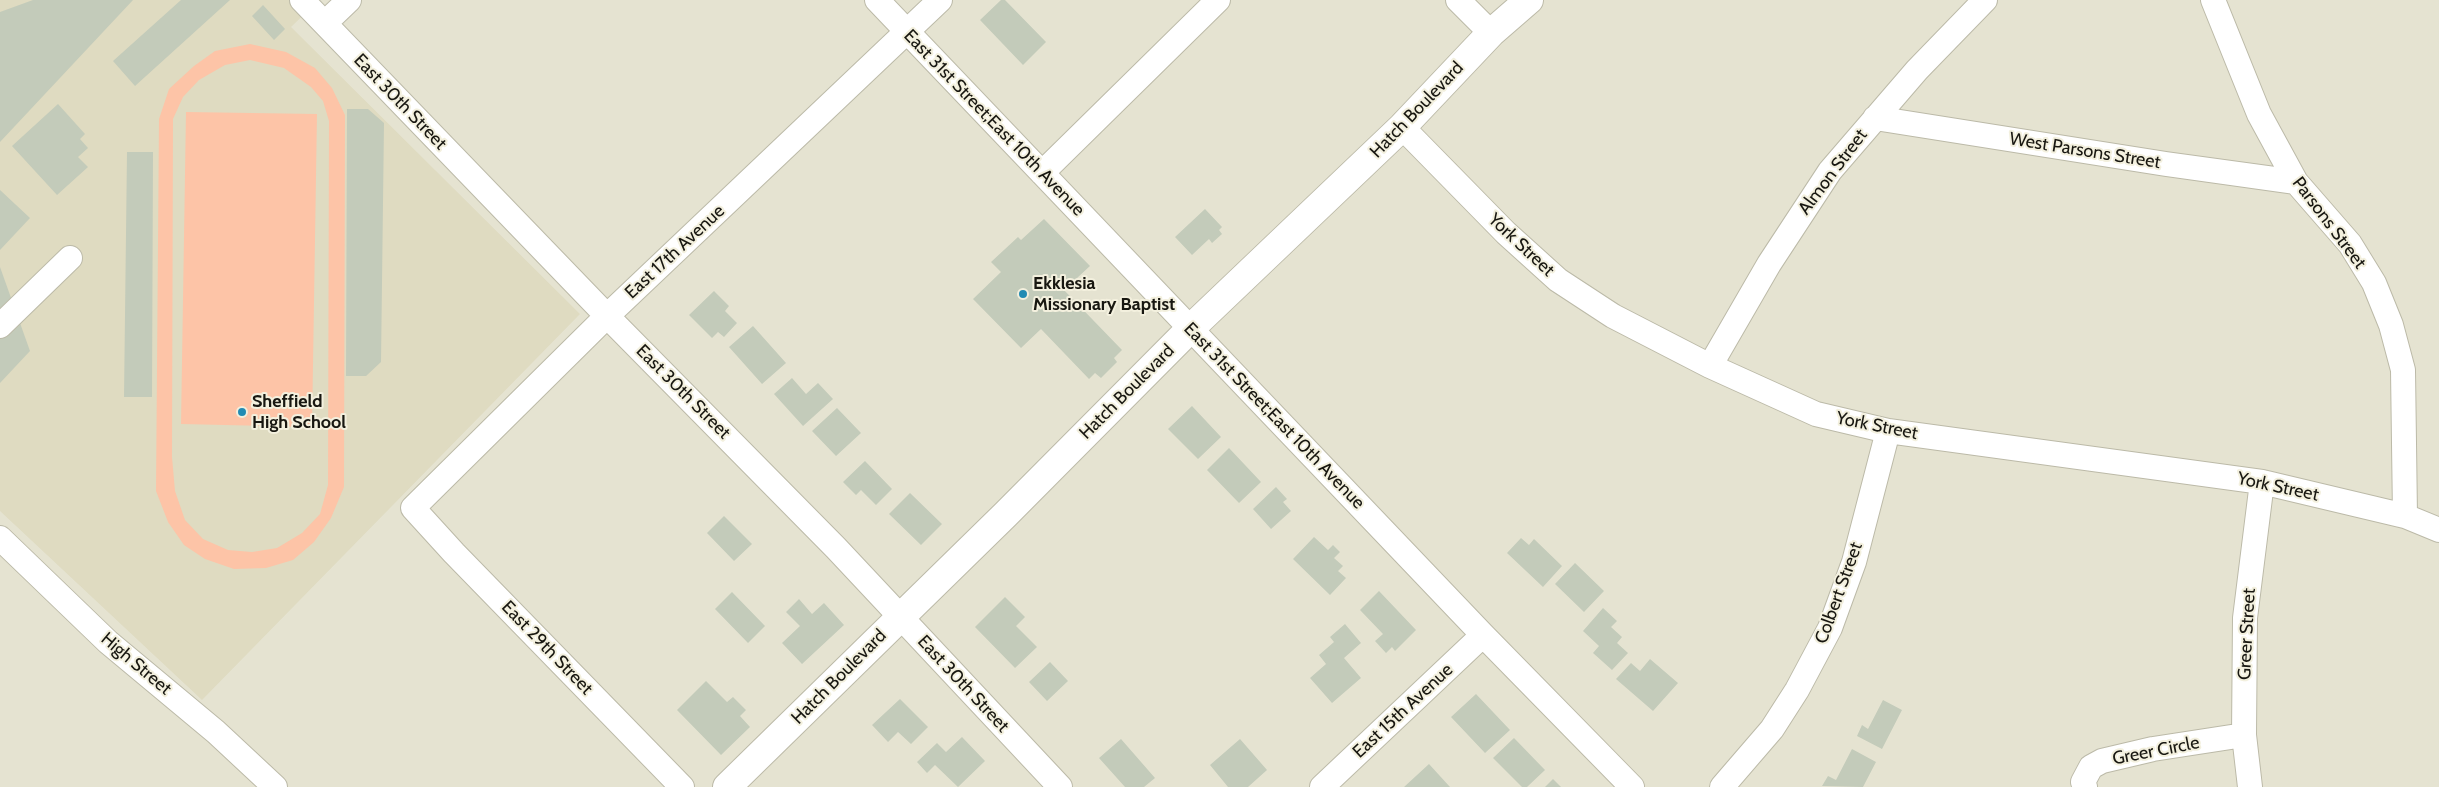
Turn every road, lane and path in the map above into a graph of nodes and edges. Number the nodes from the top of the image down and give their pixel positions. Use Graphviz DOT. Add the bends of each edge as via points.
graph roads {
  1 [pos="302,0"];
  2 [pos="349,0"];
  3 [pos="877,0"];
  4 [pos="940,0"];
  5 [pos="1218,0"];
  6 [pos="1458,0"];
  7 [pos="1529,0"];
  8 [pos="1984,0"];
  9 [pos="2213,0"];
  10 [pos="325,24"];
  11 [pos="908,32"];
  12 [pos="1491,33"];
  13 [pos="1875,118"];
  14 [pos="1402,127"];
  15 [pos="1042,173"];
  16 [pos="2296,182"];
  17 [pos="70,258"];
  18 [pos="607,316"];
  19 [pos="0,326"];
  20 [pos="1190,329"];
  21 [pos="1710,366"];
  22 [pos="1888,431"];
  23 [pos="2262,482"];
  24 [pos="413,508"];
  25 [pos="2405,516"];
  26 [pos="2439,530"];
  27 [pos="0,538"];
  28 [pos="900,616"];
  29 [pos="1483,635"];
  30 [pos="2244,735"];
  31 [pos="275,787"];
  32 [pos="682,787"];
  33 [pos="727,787"];
  34 [pos="1060,787"];
  35 [pos="1322,787"];
  36 [pos="1632,787"];
  37 [pos="1722,787"];
  38 [pos="2085,787"];
  39 [pos="2250,787"];
  1 -- 10 [label="street, East 30th Street"];
  2 -- 10 [label="street"];
  3 -- 11 [label="street, East 31st Street;East 10th Avenue"];
  4 -- 11 [label="street, East 17th Avenue"];
  5 -- 15 [label="street"];
  6 -- 12 [label="street"];
  7 -- 12 [label="main road, Hatch Boulevard"];
  8 -- 13 [label="street, Almon Street"];
  9 -- 16 [label="street, Parsons Street" via="2259,114"];
  10 -- 18 [label="street, East 30th Street"];
  11 -- 15 [label="street, East 31st Street;East 10th Avenue"];
  11 -- 18 [label="street, East 17th Avenue"];
  12 -- 14 [label="main road, Hatch Boulevard"];
  13 -- 16 [label="street, West Parsons Street"];
  13 -- 21 [label="street, Almon Street" via="1809,200"];
  14 -- 20 [label="main road, Hatch Boulevard"];
  14 -- 21 [label="street, York Street" via="1506,233 1558,280 1613,316"];
  15 -- 20 [label="street, East 31st Street;East 10th Avenue"];
  16 -- 25 [label="street, Parsons Street" via="2350,244 2374,283 2391,325 2403,370"];
  17 -- 19 [label="street"];
  18 -- 24 [label="street, East 17th Avenue"];
  18 -- 28 [label="street, East 30th Street"];
  20 -- 28 [label="main road, Hatch Boulevard"];
  20 -- 29 [label="street, East 31st Street;East 10th Avenue"];
  21 -- 22 [label="street, York Street" via="1816,414"];
  22 -- 23 [label="street, York Street"];
  22 -- 37 [label="street, Colbert Street" via="1854,562 1830,628 1772,729"];
  23 -- 25 [label="street, York Street"];
  23 -- 30 [label="street, Greer Street" via="2245,618"];
  24 -- 32 [label="street, East 29th Street"];
  25 -- 26 [label="street, York Street"];
  27 -- 31 [label="street, High Street" via="108,642 216,732"];
  28 -- 33 [label="main road, Hatch Boulevard"];
  28 -- 34 [label="street, East 30th Street"];
  29 -- 35 [label="street, East 15th Avenue"];
  29 -- 36 [label="street, East 31st Street;East 10th Avenue"];
  30 -- 38 [label="street, Greer Circle" via="2152,749 2102,761 2091,767 2083,782"];
  30 -- 39 [label="street, Greer Street"];
}
